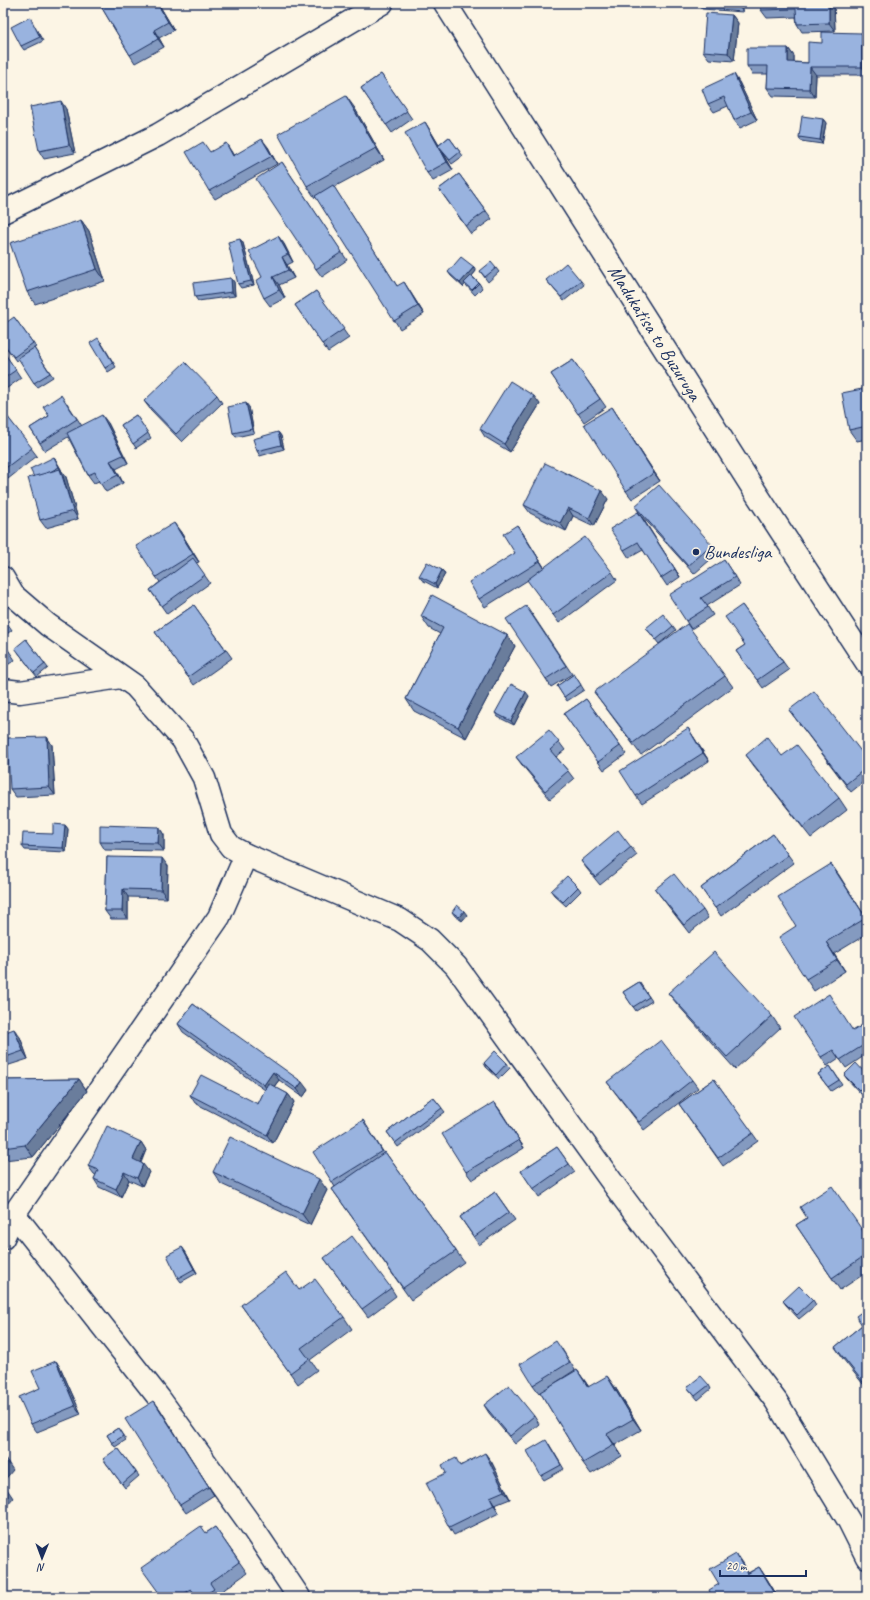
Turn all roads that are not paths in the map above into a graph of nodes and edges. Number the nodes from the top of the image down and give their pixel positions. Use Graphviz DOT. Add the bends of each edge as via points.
graph roads {
  1 [pos="382,3"];
  2 [pos="445,3"];
  3 [pos="3,212"];
  4 [pos="3,578"];
  5 [pos="867,663"];
  6 [pos="121,677"];
  7 [pos="3,690"];
  8 [pos="246,855"];
  9 [pos="14,1214"];
  10 [pos="3,1238"];
  11 [pos="867,1556"];
  12 [pos="300,1597"];
  1 -- 3 [label="street" via="158,135"];
  2 -- 5 [label="street, Madukatisa to Buzuruga"];
  4 -- 6 [label="street" via="13,595 48,625"];
  6 -- 7 [label="street" via="20,692"];
  6 -- 8 [label="street" via="135,686 183,740 204,778 221,834 231,847"];
  8 -- 9 [label="street" via="219,917"];
  8 -- 11 [label="street" via="400,920 430,940 456,966 625,1200 776,1401"];
  9 -- 10 [label="street"];
  9 -- 12 [label="street" via="159,1398"];
}
